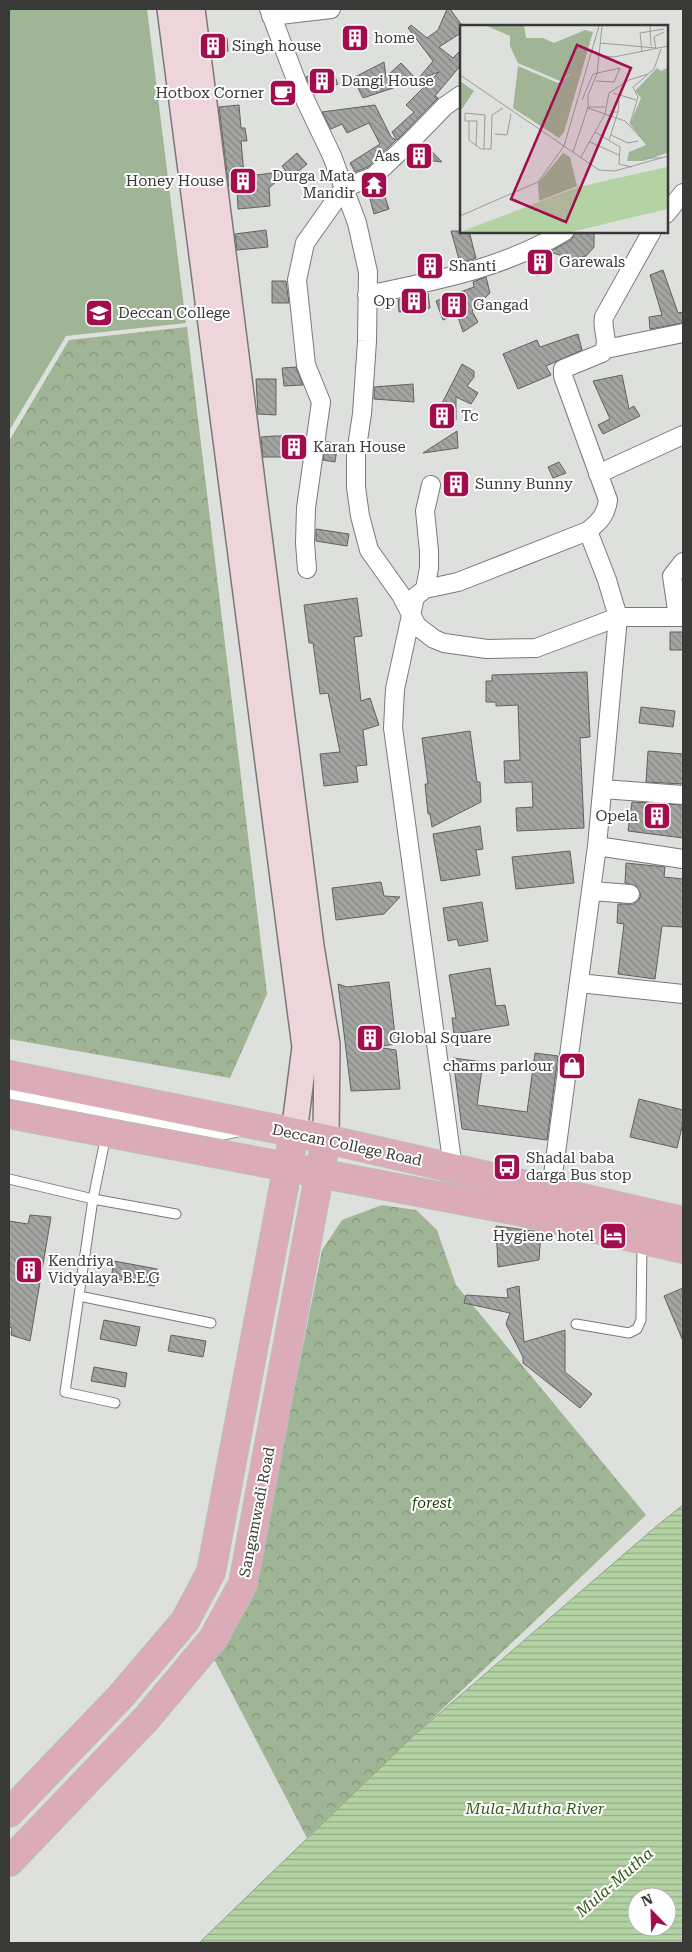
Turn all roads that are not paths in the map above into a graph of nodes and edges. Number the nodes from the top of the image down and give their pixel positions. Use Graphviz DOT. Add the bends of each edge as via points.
graph roads {
  1 [pos="170,9"];
  2 [pos="192,9"];
  3 [pos="331,9"];
  4 [pos="270,12"];
  5 [pos="460,96"];
  6 [pos="344,188"];
  7 [pos="683,193"];
  8 [pos="667,213"];
  9 [pos="563,232"];
  10 [pos="651,232"];
  11 [pos="368,295"];
  12 [pos="683,334"];
  13 [pos="606,349"];
  14 [pos="683,435"];
  15 [pos="598,474"];
  16 [pos="431,485"];
  17 [pos="588,530"];
  18 [pos="683,562"];
  19 [pos="307,569"];
  20 [pos="425,589"];
  21 [pos="410,614"];
  22 [pos="618,617"];
  23 [pos="680,617"];
  24 [pos="602,788"];
  25 [pos="683,795"];
  26 [pos="597,846"];
  27 [pos="683,859"];
  28 [pos="592,890"];
  29 [pos="630,894"];
  30 [pos="579,983"];
  31 [pos="683,994"];
  32 [pos="9,1075"];
  33 [pos="9,1094"];
  34 [pos="9,1114"];
  35 [pos="263,1126"];
  36 [pos="106,1133"];
  37 [pos="294,1133"];
  38 [pos="326,1139"];
  39 [pos="235,1146"];
  40 [pos="288,1167"];
  41 [pos="453,1168"];
  42 [pos="320,1174"];
  43 [pos="9,1179"];
  44 [pos="552,1190"];
  45 [pos="94,1199"];
  46 [pos="176,1214"];
  47 [pos="683,1221"];
  48 [pos="642,1239"];
  49 [pos="683,1249"];
  50 [pos="80,1296"];
  51 [pos="211,1323"];
  52 [pos="576,1324"];
  53 [pos="115,1403"];
  54 [pos="9,1813"];
  55 [pos="9,1862"];
  1 -- 37 [label="street" via="305,1047"];
  2 -- 38 [label="street" via="311,946 327,1044"];
  3 -- 4 [label="street"];
  4 -- 6 [label="street"];
  5 -- 6 [label="street" via="445,106 374,176"];
  6 -- 11 [label="street" via="357,223 368,272"];
  6 -- 19 [label="street" via="305,243 297,280 306,365 321,402 306,508"];
  7 -- 8 [label="street"];
  9 -- 11 [label="street" via="542,246 488,266"];
  10 -- 13 [label="street" via="604,317"];
  11 -- 21 [label="street" via="356,487 369,550 401,595"];
  12 -- 13 [label="street"];
  13 -- 15 [label="street" via="564,369 563,376"];
  14 -- 15 [label="street"];
  15 -- 17 [label="street" via="608,500 606,512"];
  16 -- 20 [label="street" via="424,511 429,551"];
  17 -- 20 [label="street" via="458,582"];
  17 -- 22 [label="street"];
  18 -- 23 [label="street" via="672,576"];
  20 -- 21 [label="street" via="415,597"];
  21 -- 22 [label="street" via="417,626 434,639 487,650 536,648"];
  21 -- 41 [label="street" via="394,690 393,728"];
  22 -- 23 [label="street"];
  22 -- 24 [label="street"];
  24 -- 25 [label="street"];
  24 -- 26 [label="street"];
  26 -- 27 [label="street"];
  26 -- 28 [label="street"];
  28 -- 29 [label="street"];
  28 -- 30 [label="street"];
  30 -- 31 [label="street"];
  30 -- 44 [label="street"];
  32 -- 35 [label="main road, Deccan College Road"];
  33 -- 39 [label="lane"];
  34 -- 36 [label="main road, Deccan College Road"];
  35 -- 37 [label="main road, Deccan College Road"];
  35 -- 39 [label="lane"];
  36 -- 39 [label="main road, Deccan College Road"];
  36 -- 45 [label="lane"];
  37 -- 38 [label="main road, Deccan College Road"];
  37 -- 40 [label="main road"];
  38 -- 41 [label="main road, Deccan College Road"];
  38 -- 42 [label="main road, Sangamwadi Road"];
  39 -- 40 [label="main road, Deccan College Road"];
  40 -- 42 [label="main road, Deccan College Road"];
  40 -- 54 [label="main road" via="211,1572 185,1620 121,1696"];
  41 -- 44 [label="main road, Deccan College Road"];
  42 -- 48 [label="main road, Deccan College Road" via="513,1210"];
  42 -- 55 [label="main road, Sangamwadi Road" via="243,1584 213,1640 146,1718"];
  43 -- 45 [label="lane"];
  44 -- 47 [label="main road, Deccan College Road"];
  45 -- 46 [label="lane"];
  45 -- 50 [label="lane"];
  48 -- 49 [label="main road, Deccan College Road"];
  48 -- 52 [label="lane" via="641,1320 637,1329 629,1334"];
  50 -- 51 [label="lane"];
  50 -- 53 [label="lane" via="66,1392"];
}
